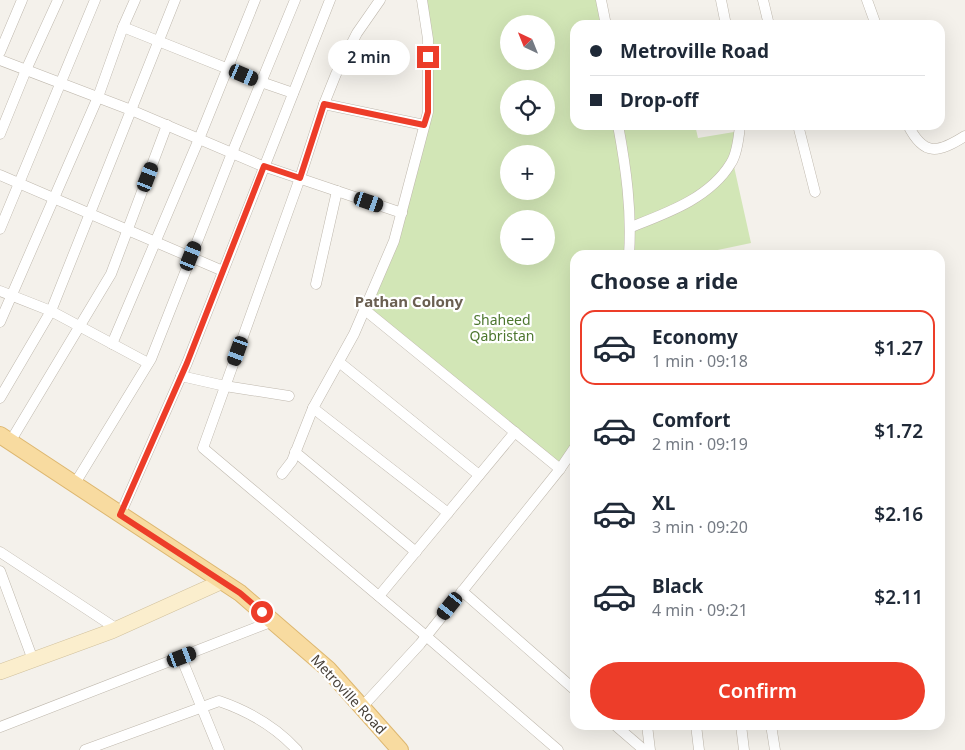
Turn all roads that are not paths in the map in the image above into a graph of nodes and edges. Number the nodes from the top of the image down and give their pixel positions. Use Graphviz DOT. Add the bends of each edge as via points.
graph roads {
  1 [pos="22,0"];
  2 [pos="58,0"];
  3 [pos="95,0"];
  4 [pos="135,0"];
  5 [pos="175,0"];
  6 [pos="255,0"];
  7 [pos="295,0"];
  8 [pos="330,0"];
  9 [pos="380,0"];
  10 [pos="422,0"];
  11 [pos="601,0"];
  12 [pos="721,0"];
  13 [pos="763,0"];
  14 [pos="867,0"];
  15 [pos="605,20"];
  16 [pos="725,20"];
  17 [pos="768,20"];
  18 [pos="874,20"];
  19 [pos="123,27"];
  20 [pos="158,42"];
  21 [pos="0,52"];
  22 [pos="0,60"];
  23 [pos="227,68"];
  24 [pos="26,70"];
  25 [pos="60,82"];
  26 [pos="261,82"];
  27 [pos="293,93"];
  28 [pos="98,97"];
  29 [pos="324,104"];
  30 [pos="131,110"];
  31 [pos="168,125"];
  32 [pos="424,125"];
  33 [pos="619,130"];
  34 [pos="739,130"];
  35 [pos="799,130"];
  36 [pos="911,130"];
  37 [pos="0,134"];
  38 [pos="965,136"];
  39 [pos="199,138"];
  40 [pos="232,153"];
  41 [pos="264,166"];
  42 [pos="0,175"];
  43 [pos="300,178"];
  44 [pos="19,183"];
  45 [pos="337,191"];
  46 [pos="815,192"];
  47 [pos="54,198"];
  48 [pos="90,213"];
  49 [pos="402,213"];
  50 [pos="631,227"];
  51 [pos="0,229"];
  52 [pos="128,229"];
  53 [pos="156,240"];
  54 [pos="629,250"];
  55 [pos="191,256"];
  56 [pos="223,270"];
  57 [pos="316,284"];
  58 [pos="0,291"];
  59 [pos="11,295"];
  60 [pos="365,310"];
  61 [pos="51,311"];
  62 [pos="0,322"];
  63 [pos="80,326"];
  64 [pos="112,344"];
  65 [pos="339,362"];
  66 [pos="148,363"];
  67 [pos="181,376"];
  68 [pos="225,386"];
  69 [pos="289,396"];
  70 [pos="0,398"];
  71 [pos="313,408"];
  72 [pos="515,432"];
  73 [pos="5,439"];
  74 [pos="295,452"];
  75 [pos="570,454"];
  76 [pos="560,469"];
  77 [pos="282,474"];
  78 [pos="479,475"];
  79 [pos="74,484"];
  80 [pos="448,513"];
  81 [pos="120,515"];
  82 [pos="0,552"];
  83 [pos="416,552"];
  84 [pos="0,571"];
  85 [pos="223,582"];
  86 [pos="462,591"];
  87 [pos="379,596"];
  88 [pos="273,621"];
  89 [pos="116,629"];
  90 [pos="426,636"];
  91 [pos="182,657"];
  92 [pos="33,660"];
  93 [pos="0,672"];
  94 [pos="570,686"];
  95 [pos="202,707"];
  96 [pos="362,707"];
  97 [pos="0,727"];
  98 [pos="621,730"];
  99 [pos="648,730"];
  100 [pos="697,730"];
  101 [pos="741,730"];
  102 [pos="772,730"];
  103 [pos="107,746"];
  104 [pos="85,750"];
  105 [pos="219,750"];
  106 [pos="297,750"];
  107 [pos="400,750"];
  108 [pos="558,750"];
  109 [pos="644,750"];
  110 [pos="650,750"];
  111 [pos="699,750"];
  112 [pos="744,750"];
  113 [pos="775,750"];
  1 -- 21 [label="street"];
  2 -- 24 [label="street"];
  3 -- 25 [label="street"];
  4 -- 19 [label="street"];
  5 -- 20 [label="street"];
  6 -- 23 [label="street"];
  7 -- 26 [label="street"];
  8 -- 27 [label="street"];
  9 -- 29 [label="street" via="357,33"];
  10 -- 32 [label="street" via="428,38 428,112"];
  11 -- 15 [label="street"];
  12 -- 16 [label="street"];
  13 -- 17 [label="street"];
  14 -- 18 [label="street"];
  19 -- 20 [label="street"];
  19 -- 28 [label="street"];
  20 -- 23 [label="street"];
  20 -- 30 [label="street"];
  22 -- 24 [label="street"];
  23 -- 26 [label="street"];
  23 -- 39 [label="street"];
  24 -- 25 [label="street"];
  24 -- 37 [label="street"];
  25 -- 28 [label="street"];
  25 -- 44 [label="street"];
  26 -- 27 [label="street"];
  26 -- 40 [label="street"];
  27 -- 41 [label="street"];
  28 -- 30 [label="street"];
  28 -- 47 [label="street"];
  29 -- 32 [label="street"];
  29 -- 43 [label="street"];
  30 -- 31 [label="street"];
  30 -- 48 [label="street"];
  31 -- 39 [label="street"];
  31 -- 52 [label="street"];
  32 -- 49 [label="street"];
  33 -- 50 [label="street"];
  34 -- 50 [label="street" via="732,162 716,182 693,200"];
  35 -- 46 [label="street"];
  36 -- 38 [label="street" via="922,146 940,150"];
  39 -- 40 [label="street"];
  39 -- 53 [label="street"];
  40 -- 41 [label="street"];
  40 -- 55 [label="street"];
  41 -- 43 [label="street"];
  41 -- 56 [label="street"];
  42 -- 44 [label="street"];
  43 -- 45 [label="street"];
  43 -- 68 [label="street"];
  44 -- 47 [label="street"];
  44 -- 51 [label="street"];
  45 -- 49 [label="street"];
  45 -- 57 [label="street"];
  47 -- 48 [label="street"];
  47 -- 59 [label="street"];
  48 -- 52 [label="street"];
  48 -- 61 [label="street"];
  49 -- 60 [label="street" via="394,241"];
  50 -- 54 [label="street"];
  52 -- 53 [label="street"];
  52 -- 63 [label="street" via="110,274"];
  53 -- 55 [label="street"];
  53 -- 64 [label="street"];
  55 -- 56 [label="street"];
  55 -- 66 [label="street"];
  56 -- 67 [label="street"];
  58 -- 59 [label="street"];
  59 -- 61 [label="street"];
  59 -- 62 [label="street"];
  60 -- 65 [label="street"];
  60 -- 72 [label="street"];
  61 -- 63 [label="street"];
  61 -- 70 [label="street"];
  63 -- 64 [label="street"];
  63 -- 73 [label="street"];
  64 -- 66 [label="street"];
  65 -- 71 [label="street"];
  65 -- 78 [label="street"];
  66 -- 79 [label="street"];
  67 -- 68 [label="street"];
  67 -- 81 [label="street"];
  68 -- 69 [label="street"];
  68 -- 87 [label="street" via="203,448"];
  71 -- 74 [label="street"];
  71 -- 80 [label="street"];
  72 -- 76 [label="street"];
  72 -- 78 [label="street"];
  73 -- 79 [label="main road, Metroville Road"];
  74 -- 77 [label="street"];
  74 -- 83 [label="street"];
  75 -- 76 [label="street"];
  76 -- 86 [label="street"];
  78 -- 80 [label="street"];
  79 -- 81 [label="main road, Metroville Road"];
  80 -- 83 [label="street"];
  81 -- 85 [label="main road, Metroville Road"];
  82 -- 89 [label="street"];
  83 -- 87 [label="street"];
  84 -- 92 [label="street"];
  85 -- 88 [label="main road, Metroville Road"];
  85 -- 89 [label="street"];
  86 -- 90 [label="street"];
  86 -- 94 [label="street"];
  87 -- 90 [label="street"];
  88 -- 91 [label="street"];
  88 -- 96 [label="main road, Metroville Road" via="328,669"];
  89 -- 92 [label="street"];
  90 -- 96 [label="street"];
  90 -- 108 [label="street"];
  91 -- 95 [label="street"];
  91 -- 97 [label="street"];
  92 -- 93 [label="street"];
  95 -- 103 [label="street"];
  95 -- 105 [label="street"];
  95 -- 106 [label="street" via="218,700 237,707 284,736"];
  96 -- 107 [label="main road, Metroville Road"];
  98 -- 109 [label="street"];
  99 -- 110 [label="street"];
  100 -- 111 [label="street"];
  101 -- 112 [label="street"];
  102 -- 113 [label="street"];
  103 -- 104 [label="street"];
}
